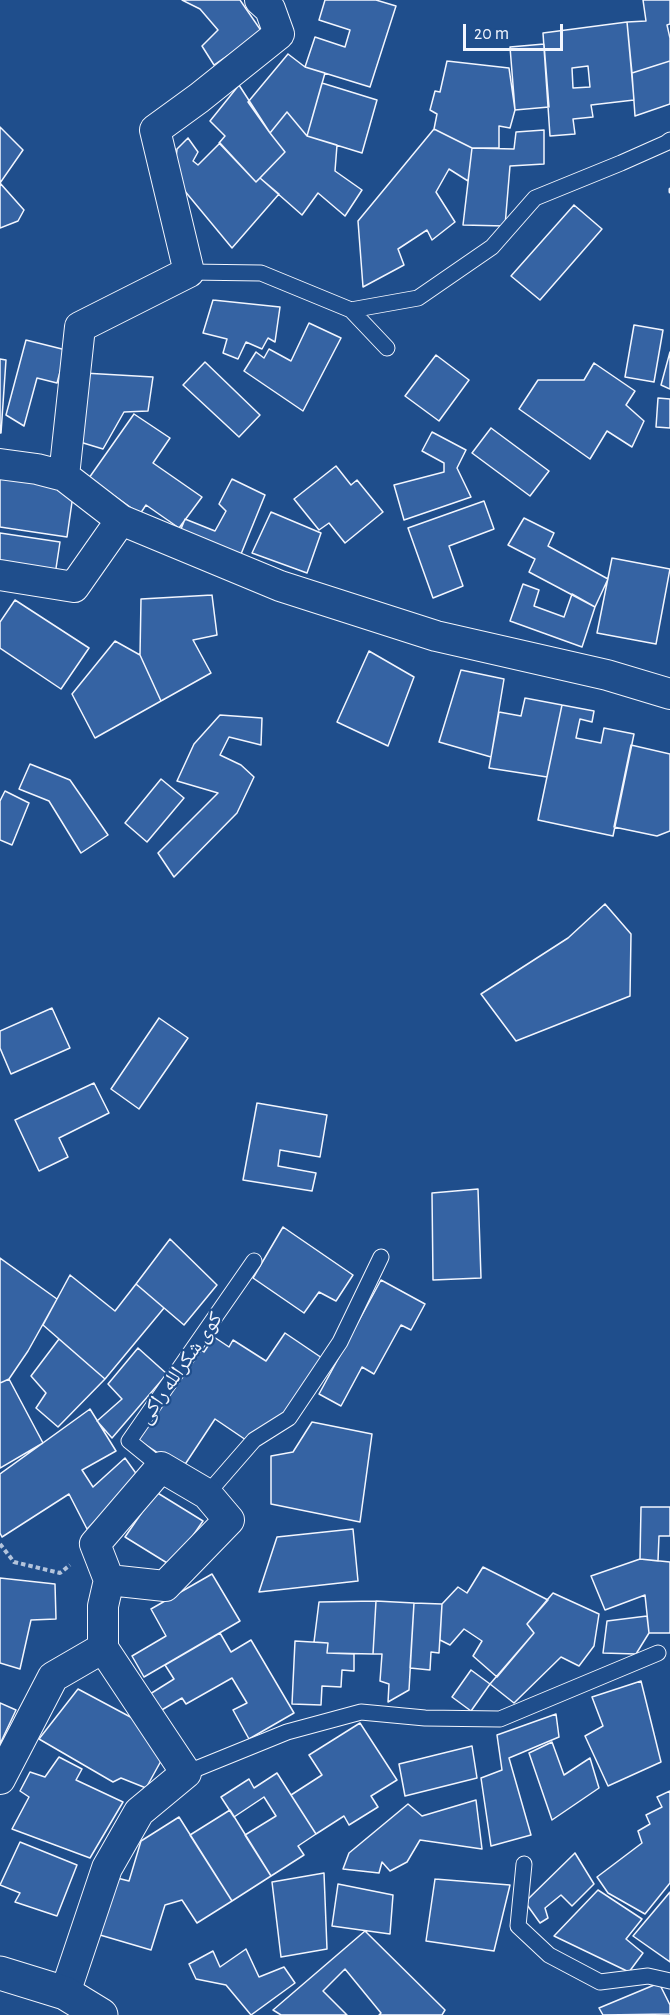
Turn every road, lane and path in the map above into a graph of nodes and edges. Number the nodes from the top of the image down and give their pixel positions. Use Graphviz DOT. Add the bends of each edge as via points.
graph roads {
  1 [pos="260,0"];
  2 [pos="670,140"];
  3 [pos="189,272"];
  4 [pos="351,310"];
  5 [pos="387,348"];
  6 [pos="0,464"];
  7 [pos="64,476"];
  8 [pos="121,520"];
  9 [pos="0,575"];
  10 [pos="670,694"];
  11 [pos="381,1257"];
  12 [pos="254,1261"];
  13 [pos="161,1467"];
  14 [pos="207,1494"];
  15 [pos="0,1544"];
  16 [pos="95,1544"];
  17 [pos="109,1580"];
  18 [pos="103,1648"];
  19 [pos="658,1653"];
  20 [pos="186,1773"];
  21 [pos="0,1779"];
  22 [pos="524,1864"];
  23 [pos="0,1973"];
  24 [pos="670,1982"];
  25 [pos="65,1993"];
  26 [pos="101,2015"];
  1 -- 3 [label="street" via="270,9 279,34 155,130"];
  2 -- 4 [label="lane" via="535,198 492,247 418,298"];
  3 -- 4 [label="lane" via="261,273"];
  3 -- 7 [label="street" via="80,327"];
  4 -- 5 [label="lane"];
  6 -- 7 [label="street"];
  7 -- 8 [label="street"];
  8 -- 9 [label="street" via="74,587"];
  8 -- 10 [label="street" via="280,586 436,636 607,675"];
  11 -- 14 [label="lane" via="340,1342 289,1418 254,1440"];
  12 -- 13 [label="lane, کوی شکرالله راکی" via="129,1441"];
  13 -- 14 [label="street"];
  13 -- 16 [label="street"];
  14 -- 17 [label="street" via="230,1520 165,1586"];
  15 -- 16 [label="path" via="14,1562 60,1573"];
  16 -- 17 [label="street"];
  17 -- 18 [label="street"];
  18 -- 20 [label="street"];
  18 -- 21 [label="street" via="53,1677"];
  19 -- 20 [label="lane" via="500,1719 361,1712 287,1732"];
  20 -- 25 [label="street" via="139,1812 107,1868"];
  22 -- 24 [label="lane" via="519,1926 549,1955 600,1982 648,1976"];
  23 -- 25 [label="main road"];
  25 -- 26 [label="main road"];
}
